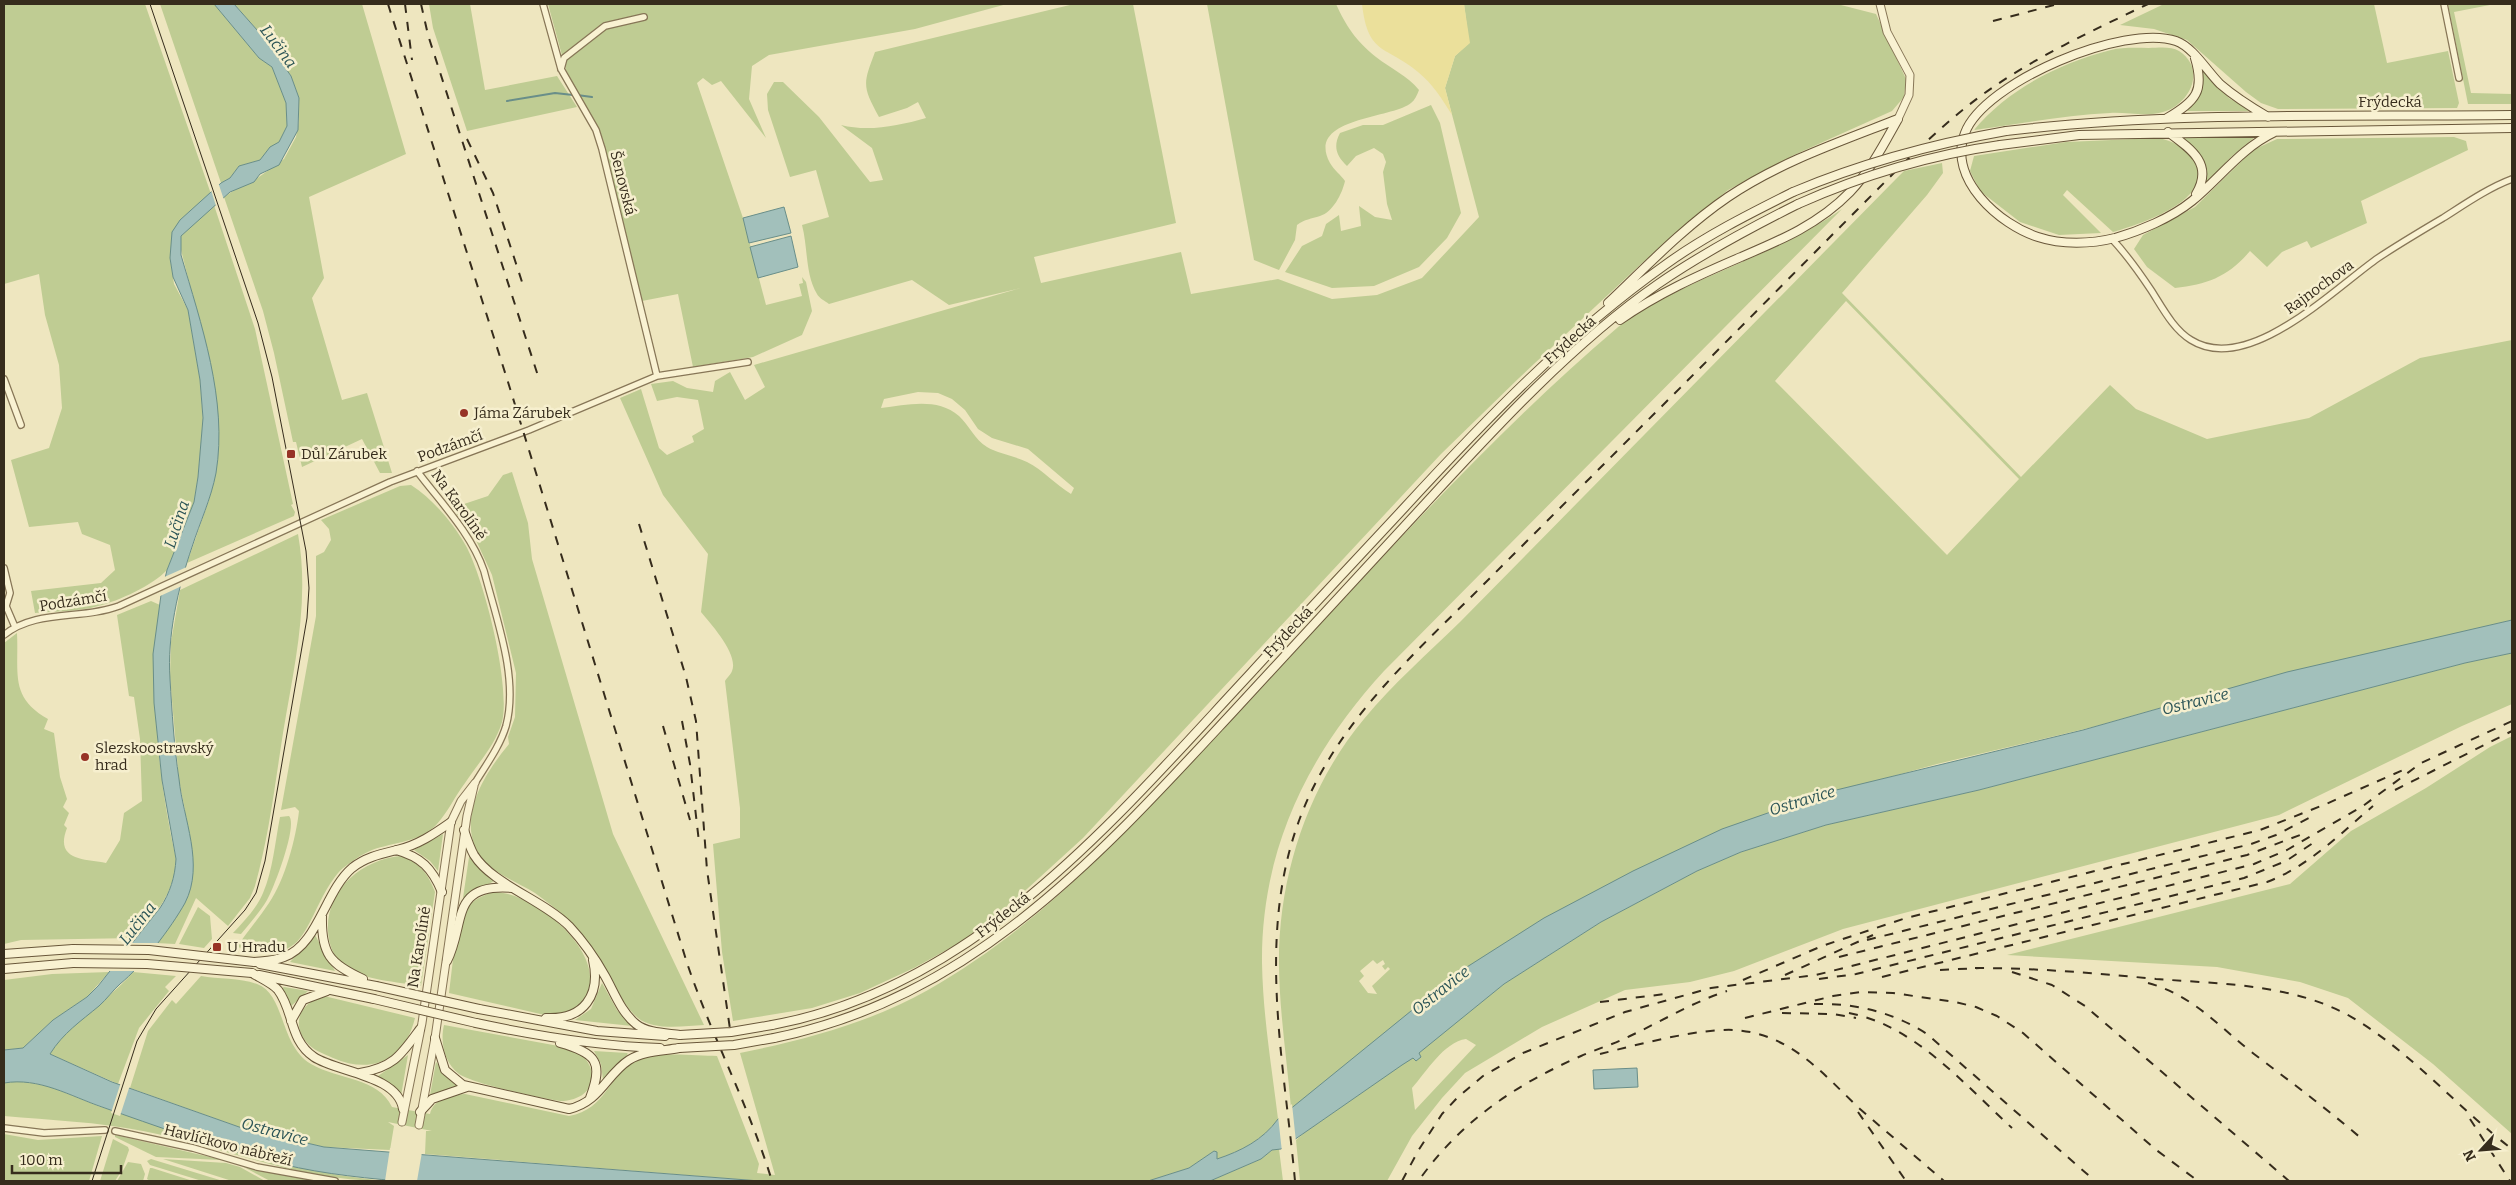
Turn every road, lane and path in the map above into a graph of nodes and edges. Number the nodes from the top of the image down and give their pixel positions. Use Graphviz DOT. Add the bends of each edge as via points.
graph roads {
  1 [pos="543,4"];
  2 [pos="1880,4"];
  3 [pos="2444,4"];
  4 [pos="644,17"];
  5 [pos="2194,56"];
  6 [pos="561,68"];
  7 [pos="2459,78"];
  8 [pos="2512,115"];
  9 [pos="2268,117"];
  10 [pos="1898,119"];
  11 [pos="2165,120"];
  12 [pos="2512,128"];
  13 [pos="2168,132"];
  14 [pos="2275,132"];
  15 [pos="2512,180"];
  16 [pos="2191,202"];
  17 [pos="2112,238"];
  18 [pos="1563,346"];
  19 [pos="1574,354"];
  20 [pos="748,362"];
  21 [pos="657,376"];
  22 [pos="4,380"];
  23 [pos="21,425"];
  24 [pos="417,471"];
  25 [pos="4,568"];
  26 [pos="5,605"];
  27 [pos="15,627"];
  28 [pos="4,635"];
  29 [pos="475,783"];
  30 [pos="451,822"];
  31 [pos="464,830"];
  32 [pos="396,850"];
  33 [pos="513,888"];
  34 [pos="442,892"];
  35 [pos="322,915"];
  36 [pos="590,953"];
  37 [pos="4,954"];
  38 [pos="447,961"];
  39 [pos="254,962"];
  40 [pos="4,969"];
  41 [pos="252,973"];
  42 [pos="376,986"];
  43 [pos="333,990"];
  44 [pos="516,1017"];
  45 [pos="291,1021"];
  46 [pos="420,1029"];
  47 [pos="676,1035"];
  48 [pos="545,1037"];
  49 [pos="435,1038"];
  50 [pos="675,1048"];
  51 [pos="360,1073"];
  52 [pos="467,1087"];
  53 [pos="589,1100"];
  54 [pos="403,1110"];
  55 [pos="420,1112"];
  56 [pos="402,1122"];
  57 [pos="418,1125"];
  58 [pos="4,1128"];
  59 [pos="105,1130"];
  60 [pos="115,1132"];
  61 [pos="336,1181"];
  1 -- 6 [label="street, Šenovská"];
  2 -- 10 [label="street" via="1887,32 1908,68 1910,78 1909,95"];
  3 -- 7 [label="street"];
  4 -- 6 [label="street" via="605,26 564,58"];
  5 -- 9 [label="main road" via="2233,95"];
  5 -- 11 [label="main road" via="2199,80 2196,94 2185,107"];
  5 -- 17 [label="main road" via="2180,43 2157,38 2129,40 2082,53 2038,71 2004,91 1977,115 1965,133 1962,154 1969,179 1981,199 2002,218 2028,233 2053,241"];
  6 -- 21 [label="street, Šenovská" via="596,130 602,149"];
  8 -- 9 [label="main road, Frýdecká"];
  9 -- 11 [label="main road, Frýdecká"];
  10 -- 18 [label="main road" via="1800,158 1726,199 1654,259"];
  10 -- 19 [label="main road" via="1860,181 1836,205 1804,229 1645,303"];
  11 -- 18 [label="main road, Frýdecká, bridge" via="2078,122 2006,130 1880,159 1793,192 1720,230 1667,263"];
  12 -- 14 [label="main road, Frýdecká"];
  13 -- 14 [label="main road, Frýdecká"];
  13 -- 16 [label="main road" via="2190,148 2201,164 2202,181"];
  13 -- 19 [label="main road, Frýdecká, bridge" via="2079,135 2000,145 1885,170 1757,224 1657,285"];
  14 -- 16 [label="main road" via="2242,152"];
  15 -- 17 [label="street, Rajnochova" via="2466,203 2377,259 2304,316 2225,350 2203,346 2186,337"];
  16 -- 17 [label="main road" via="2158,221"];
  18 -- 47 [label="main road, Frýdecká, bridge" via="1448,460 1160,771 1050,880 981,934 923,970 856,1001 772,1025"];
  19 -- 50 [label="main road, Frýdecká, bridge" via="1457,469 1097,854 1020,921 922,986 862,1013 774,1038 734,1045"];
  20 -- 21 [label="street, Podzámčí"];
  21 -- 24 [label="street, Podzámčí" via="534,428"];
  22 -- 23 [label="street"];
  24 -- 27 [label="street, Podzámčí" via="99,612 35,620"];
  24 -- 29 [label="street, Na Karolíně" via="463,530 478,556 508,669 510,700 506,726 496,750"];
  25 -- 26 [label="street" via="10,593"];
  26 -- 27 [label="street"];
  27 -- 28 [label="street, Podzámčí"];
  29 -- 30 [label="street, Na Karolíně" via="463,797"];
  29 -- 31 [label="street, Na Karolíně"];
  30 -- 32 [label="main road" via="429,838"];
  30 -- 34 [label="street, Na Karolíně"];
  31 -- 33 [label="main road" via="475,857"];
  31 -- 38 [label="street, Na Karolíně"];
  32 -- 34 [label="main road" via="424,862"];
  32 -- 35 [label="main road" via="372,857 352,869 335,887"];
  33 -- 36 [label="main road" via="554,913"];
  33 -- 38 [label="main road" via="486,889 468,902 458,918"];
  34 -- 46 [label="street, Na Karolíně"];
  35 -- 39 [label="main road" via="304,942 292,953 284,958"];
  35 -- 42 [label="main road" via="324,941 335,963"];
  36 -- 44 [label="main road" via="595,971 594,986 589,1000 581,1009 569,1016 556,1018"];
  36 -- 47 [label="main road" via="632,1021 645,1029"];
  37 -- 39 [label="main road, bridge" via="73,949 150,950"];
  38 -- 49 [label="street, Na Karolíně"];
  39 -- 42 [label="main road"];
  40 -- 41 [label="main road, bridge" via="73,963 147,964"];
  41 -- 43 [label="main road"];
  41 -- 45 [label="main road" via="278,990"];
  42 -- 44 [label="main road, bridge"];
  43 -- 45 [label="main road" via="305,999 296,1008"];
  43 -- 48 [label="main road, bridge"];
  44 -- 47 [label="main road" via="597,1031"];
  45 -- 51 [label="main road" via="297,1039 312,1055 334,1066"];
  46 -- 51 [label="main road" via="392,1063"];
  46 -- 54 [label="street, Na Karolíně"];
  48 -- 50 [label="main road"];
  48 -- 53 [label="main road" via="584,1050 593,1059 597,1076"];
  49 -- 52 [label="main road" via="445,1070"];
  49 -- 55 [label="street, Na Karolíně"];
  50 -- 53 [label="main road" via="628,1060"];
  51 -- 54 [label="main road" via="391,1091 401,1102"];
  52 -- 53 [label="main road" via="561,1108 578,1107"];
  52 -- 55 [label="main road" via="432,1099"];
  54 -- 56 [label="street, Na Karolíně"];
  55 -- 57 [label="street, Na Karolíně"];
  58 -- 59 [label="street" via="44,1132"];
  60 -- 61 [label="street, Havlíčkovo nábřeží" via="193,1148 257,1167"];
}
